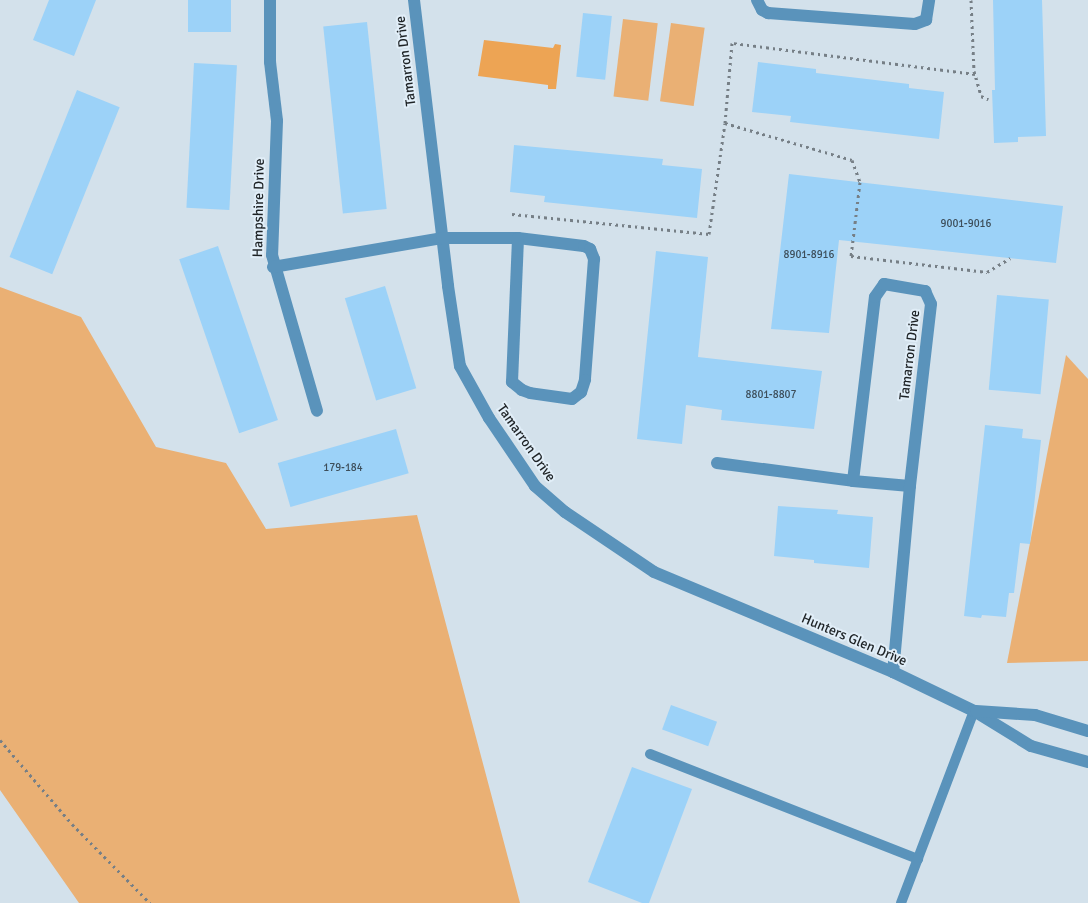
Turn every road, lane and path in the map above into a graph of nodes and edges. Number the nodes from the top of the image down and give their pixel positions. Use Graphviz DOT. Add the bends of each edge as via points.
graph roads {
  1 [pos="270,0"];
  2 [pos="414,0"];
  3 [pos="757,0"];
  4 [pos="928,0"];
  5 [pos="971,0"];
  6 [pos="975,74"];
  7 [pos="988,99"];
  8 [pos="725,123"];
  9 [pos="512,214"];
  10 [pos="442,238"];
  11 [pos="518,238"];
  12 [pos="1010,258"];
  13 [pos="273,267"];
  14 [pos="317,411"];
  15 [pos="717,463"];
  16 [pos="853,481"];
  17 [pos="910,486"];
  18 [pos="721,599"];
  19 [pos="893,672"];
  20 [pos="974,710"];
  21 [pos="1088,731"];
  22 [pos="0,740"];
  23 [pos="650,754"];
  24 [pos="1088,762"];
  25 [pos="918,859"];
  26 [pos="150,903"];
  27 [pos="902,903"];
  1 -- 13 [label="street, Hampshire Drive" via="270,62 277,122"];
  2 -- 10 [label="street, Tamarron Drive"];
  3 -- 4 [label="street" via="762,10 768,13 915,24 926,20"];
  5 -- 6 [label="path"];
  6 -- 7 [label="path" via="981,96"];
  6 -- 8 [label="path" via="732,43"];
  8 -- 9 [label="path" via="709,234"];
  8 -- 12 [label="path" via="852,160 860,182 851,256 987,272"];
  10 -- 11 [label="street, Tamarron Drive"];
  10 -- 13 [label="street, Tamarron Drive"];
  10 -- 18 [label="street, Tamarron Drive" via="460,366 489,418 535,486 565,512 654,572"];
  11 -- 11 [label="street, Tamarron Drive" via="584,246 590,249 594,259 585,380 581,392 572,399 530,393 512,382"];
  13 -- 14 [label="street, Hampshire Drive"];
  15 -- 16 [label="street"];
  16 -- 17 [label="street"];
  16 -- 17 [label="street, Tamarron Drive" via="875,297 884,284 925,291 931,304"];
  17 -- 19 [label="street, Tamarron Drive"];
  18 -- 19 [label="street, Hunters Glen Drive"];
  19 -- 20 [label="street, Hunters Glen Drive"];
  20 -- 21 [label="street, Hunters Glen Drive" via="1035,715"];
  20 -- 24 [label="street, Hunters Glen Drive" via="1030,746"];
  20 -- 25 [label="lane"];
  22 -- 26 [label="path" via="72,824"];
  23 -- 25 [label="lane"];
  25 -- 27 [label="lane"];
}
